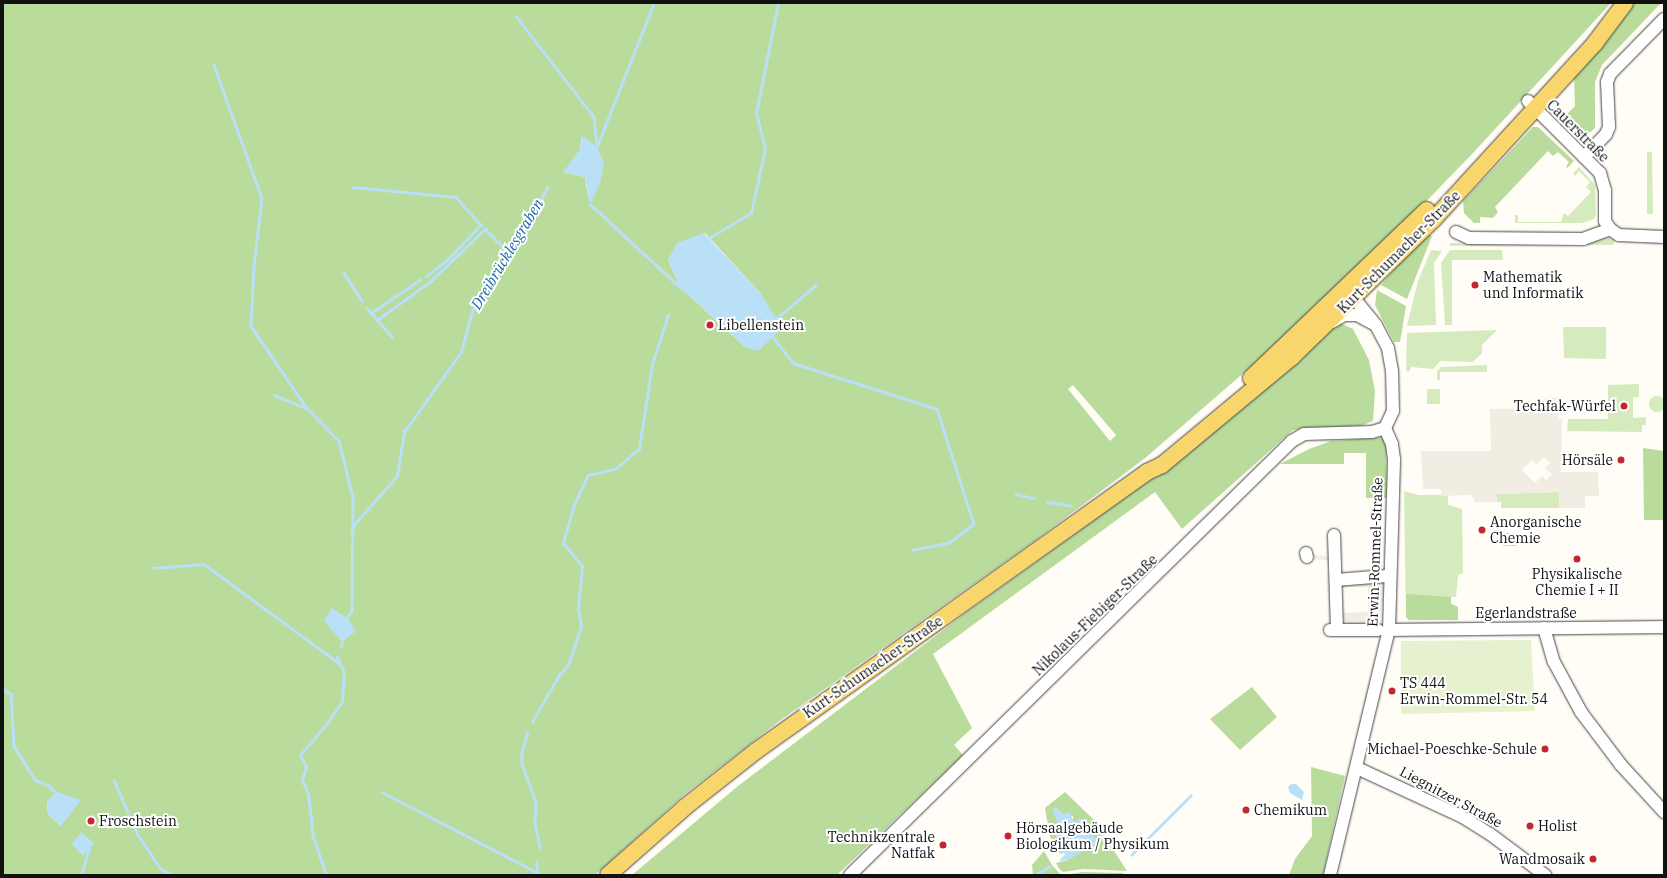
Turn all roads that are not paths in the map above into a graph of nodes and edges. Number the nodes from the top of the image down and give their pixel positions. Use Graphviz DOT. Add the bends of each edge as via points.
graph roads {
  1 [pos="1620,3"];
  2 [pos="1625,3"];
  3 [pos="1664,20"];
  4 [pos="1532,105"];
  5 [pos="1584,157"];
  6 [pos="1610,229"];
  7 [pos="1456,232"];
  8 [pos="1664,237"];
  9 [pos="1350,294"];
  10 [pos="1376,325"];
  11 [pos="1324,327"];
  12 [pos="1385,428"];
  13 [pos="1147,472"];
  14 [pos="1335,537"];
  15 [pos="1386,576"];
  16 [pos="1334,585"];
  17 [pos="1664,627"];
  18 [pos="1544,628"];
  19 [pos="1379,631"];
  20 [pos="1357,768"];
  21 [pos="1662,806"];
  22 [pos="608,875"];
  23 [pos="850,875"];
  24 [pos="1330,875"];
  25 [pos="1545,875"];
  1 -- 4 [label="main road, Kurt-Schumacher-Straße"];
  2 -- 4 [label="main road, Kurt-Schumacher-Straße" via="1595,43"];
  3 -- 5 [label="street" via="1610,74 1607,82 1609,127 1606,134"];
  4 -- 5 [label="street, Cauerstraße"];
  4 -- 9 [label="main road, Kurt-Schumacher-Straße" via="1433,220"];
  5 -- 6 [label="street, Cauerstraße" via="1604,181 1605,221"];
  6 -- 7 [label="street" via="1583,239 1469,238"];
  6 -- 8 [label="street" via="1619,235"];
  9 -- 10 [label="street"];
  9 -- 11 [label="main road, Kurt-Schumacher-Straße"];
  9 -- 13 [label="main road, Kurt-Schumacher-Straße" via="1154,460"];
  10 -- 11 [label="street" via="1357,315 1344,315"];
  10 -- 12 [label="street" via="1388,348 1392,371 1393,411"];
  11 -- 13 [label="main road, Kurt-Schumacher-Straße" via="1215,423 1162,465"];
  12 -- 19 [label="street, Erwin-Rommel-Straße" via="1392,444 1394,459"];
  12 -- 23 [label="street, Nikolaus-Fiebiger-Straße" via="1372,432 1304,434 1292,441"];
  13 -- 22 [label="main road, Kurt-Schumacher-Straße" via="756,751 685,807"];
  14 -- 16 [label="street"];
  15 -- 16 [label="street"];
  16 -- 19 [label="street, Egerlandstraße" via="1333,630"];
  17 -- 18 [label="street, Egerlandstraße"];
  18 -- 19 [label="street, Egerlandstraße"];
  18 -- 21 [label="street" via="1554,662 1580,712 1621,765"];
  19 -- 20 [label="street, Erwin-Rommel-Straße"];
  20 -- 24 [label="street, Erwin-Rommel-Straße"];
  20 -- 25 [label="street, Liegnitzer Straße" via="1461,816 1496,838"];
}
